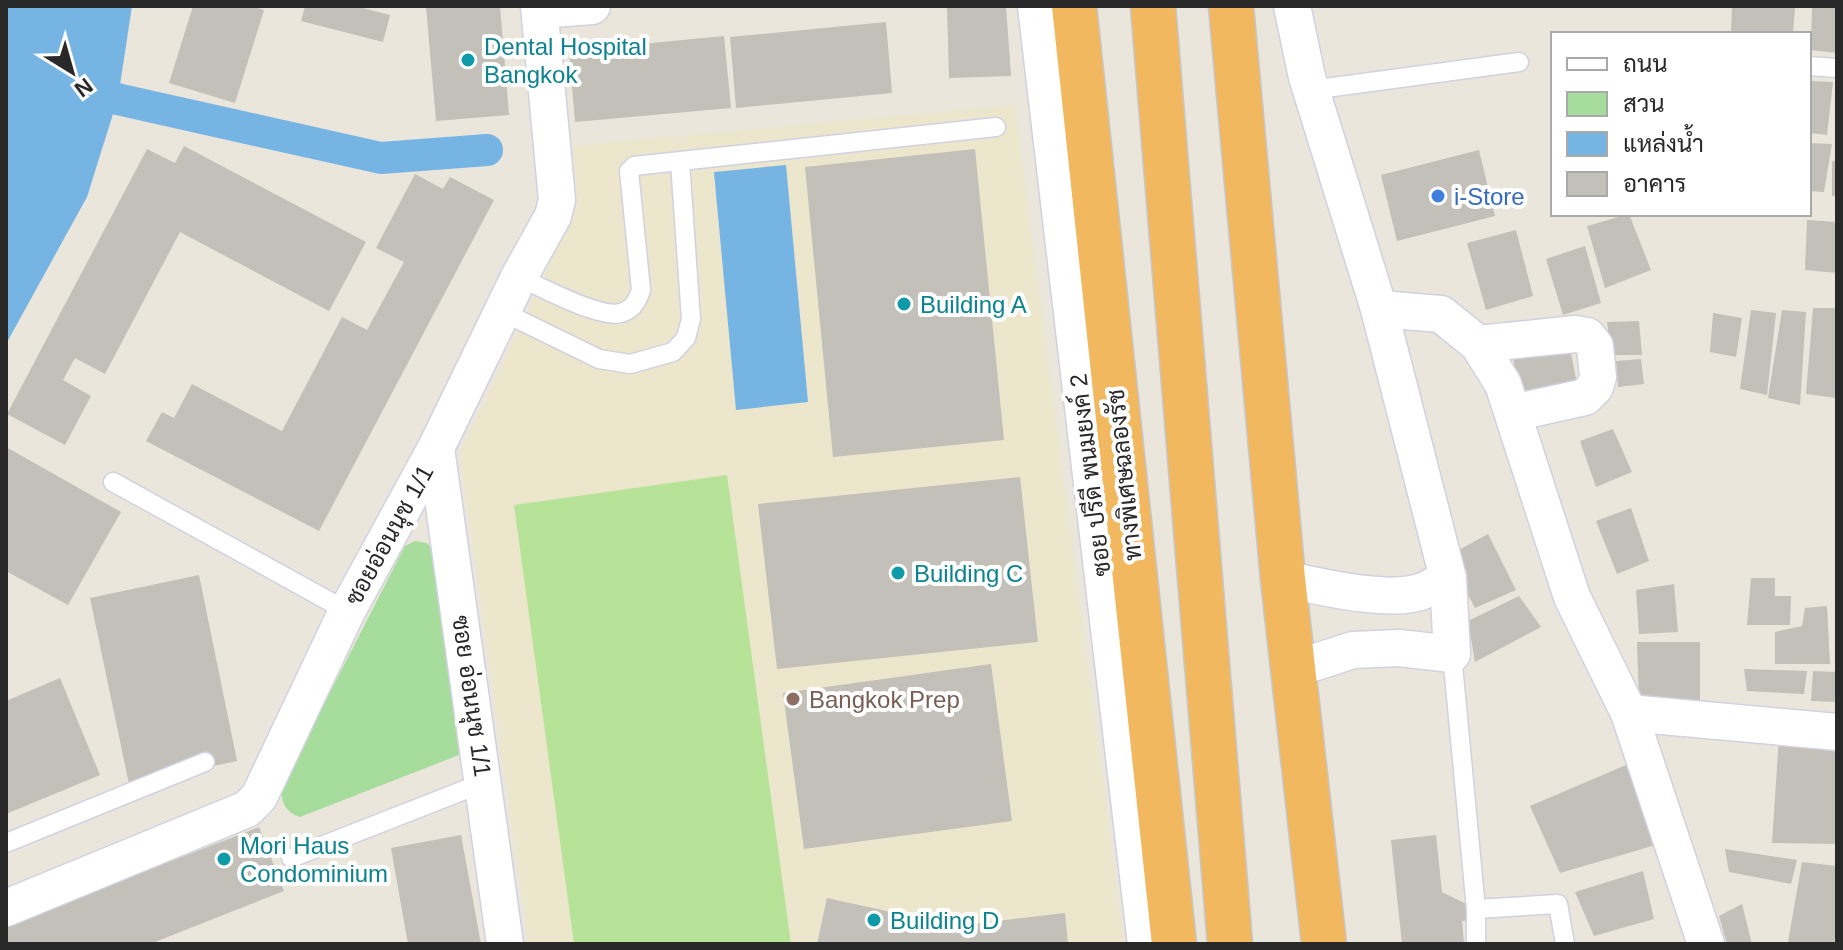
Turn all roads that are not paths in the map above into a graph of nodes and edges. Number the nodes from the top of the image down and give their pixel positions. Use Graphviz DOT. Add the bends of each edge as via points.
graph roads {
  1 [pos="592,6"];
  2 [pos="1036,6"];
  3 [pos="1074,6"];
  4 [pos="1153,6"];
  5 [pos="1231,6"];
  6 [pos="1292,6"];
  7 [pos="540,8"];
  8 [pos="1519,62"];
  9 [pos="1811,66"];
  10 [pos="1837,68"];
  11 [pos="1311,90"];
  12 [pos="996,127"];
  13 [pos="680,162"];
  14 [pos="519,277"];
  15 [pos="1379,309"];
  16 [pos="503,312"];
  17 [pos="1478,344"];
  18 [pos="1513,413"];
  19 [pos="436,448"];
  20 [pos="113,482"];
  21 [pos="1448,578"];
  22 [pos="1283,579"];
  23 [pos="347,611"];
  24 [pos="1452,654"];
  25 [pos="1294,669"];
  26 [pos="1629,713"];
  27 [pos="1837,732"];
  28 [pos="205,762"];
  29 [pos="485,782"];
  30 [pos="6,843"];
  31 [pos="291,858"];
  32 [pos="6,908"];
  33 [pos="1476,909"];
  34 [pos="505,944"];
  35 [pos="1146,944"];
  36 [pos="1174,944"];
  37 [pos="1230,944"];
  38 [pos="1324,944"];
  39 [pos="1476,944"];
  40 [pos="1565,944"];
  41 [pos="1706,944"];
  1 -- 7 [label="street"];
  2 -- 35 [label="street, ซอย ปรีดี พนมยงค์ 2"];
  3 -- 36 [label="highway, ทางพิเศษฉลองรัช"];
  4 -- 37 [label="highway"];
  5 -- 22 [label="highway"];
  6 -- 11 [label="street"];
  7 -- 14 [label="street, ซอยอ่อนนุช 1/1" via="557,200"];
  8 -- 11 [label="lane"];
  9 -- 10 [label="lane"];
  11 -- 15 [label="street"];
  12 -- 13 [label="lane"];
  13 -- 14 [label="lane" via="634,166 629,171 641,290 631,308 603,313"];
  13 -- 16 [label="lane" via="691,319 686,338 673,352 630,364 599,359"];
  14 -- 16 [label="street, ซอยอ่อนนุช 1/1"];
  15 -- 17 [label="street" via="1441,314"];
  15 -- 21 [label="street"];
  16 -- 19 [label="street, ซอยอ่อนนุช 1/1"];
  17 -- 18 [label="street" via="1503,384"];
  17 -- 18 [label="street" via="1575,334 1587,336 1595,346 1598,377 1585,397"];
  18 -- 26 [label="street" via="1572,597"];
  19 -- 23 [label="street, ซอยอ่อนนุช 1/1"];
  19 -- 29 [label="street, ซอย อ่อนนุช 1/1"];
  20 -- 23 [label="lane"];
  21 -- 22 [label="street" via="1419,593 1388,595"];
  21 -- 24 [label="street"];
  22 -- 25 [label="highway"];
  23 -- 32 [label="street, ซอยอ่อนนุช 1/1" via="259,797 247,809"];
  24 -- 25 [label="street" via="1353,650"];
  24 -- 33 [label="lane"];
  25 -- 38 [label="highway"];
  26 -- 27 [label="street"];
  26 -- 41 [label="street"];
  28 -- 30 [label="lane"];
  29 -- 31 [label="lane"];
  29 -- 34 [label="street, ซอย อ่อนนุช 1/1"];
  33 -- 39 [label="lane"];
  33 -- 40 [label="lane" via="1558,904"];
}
